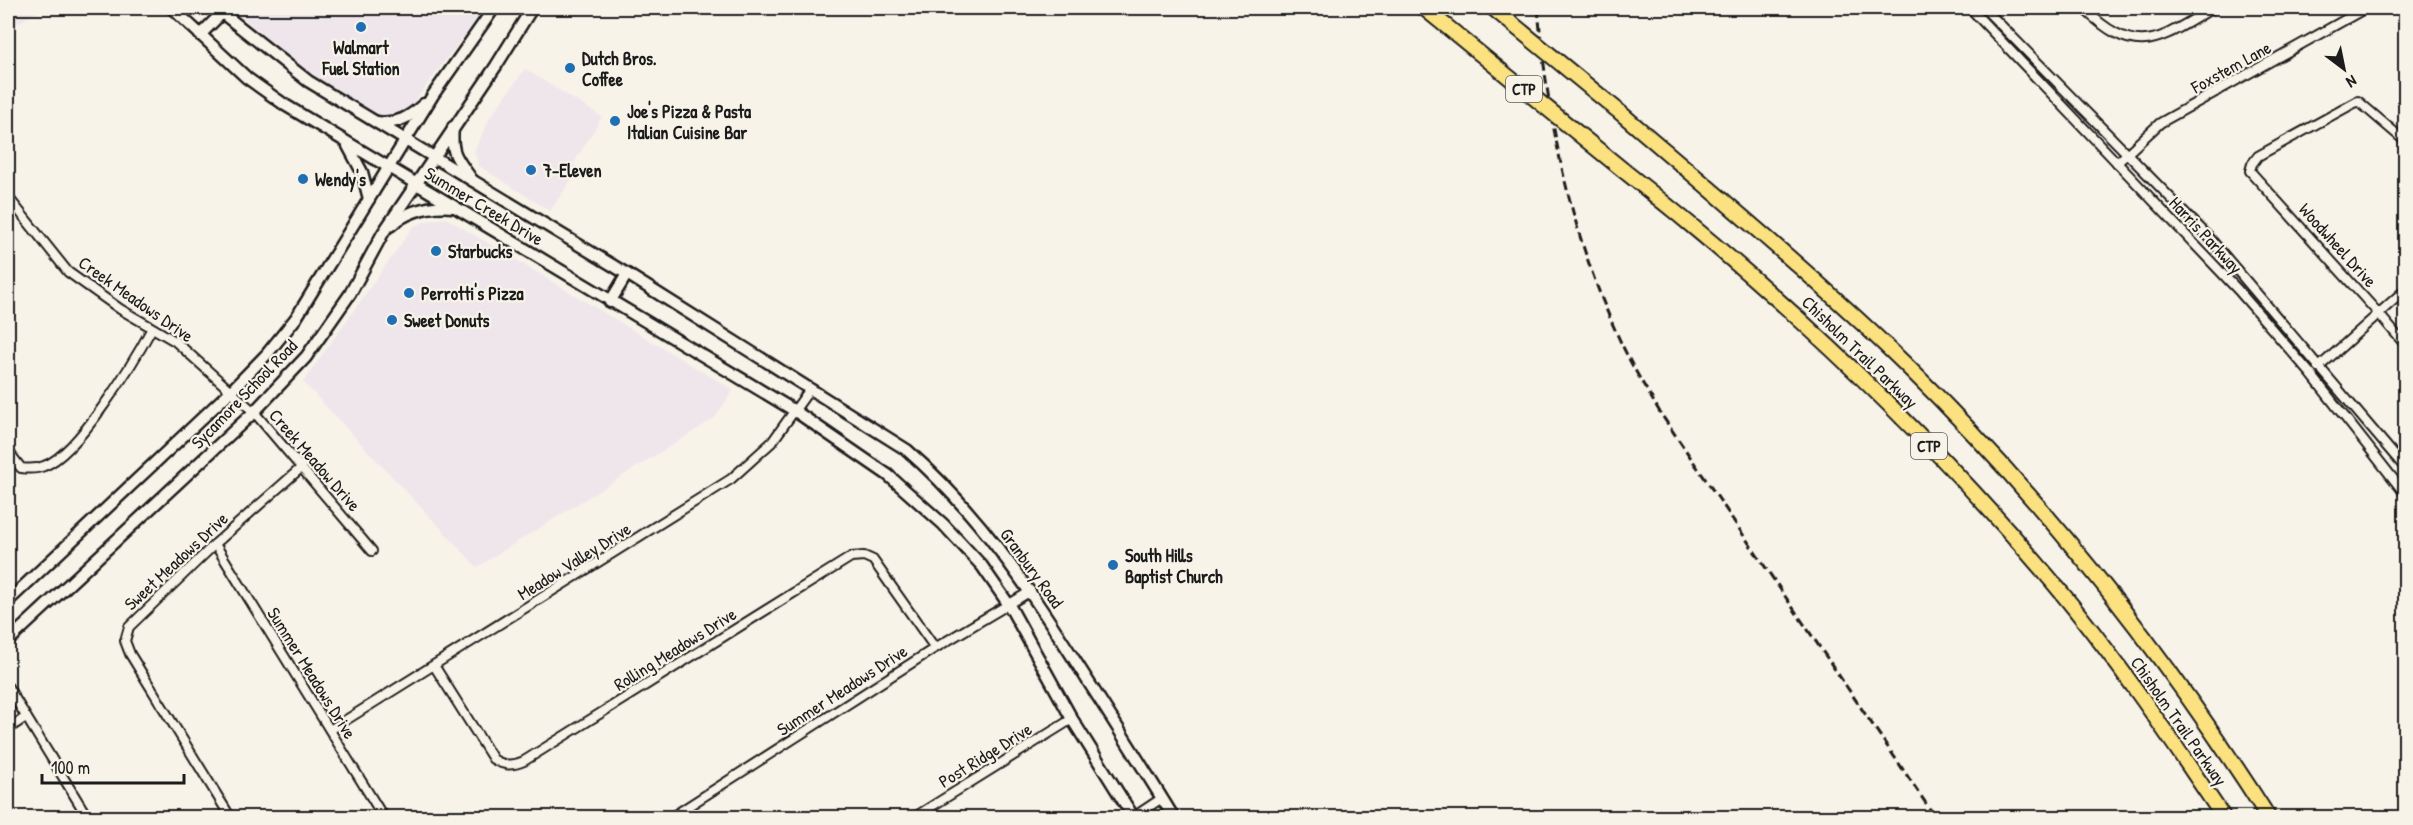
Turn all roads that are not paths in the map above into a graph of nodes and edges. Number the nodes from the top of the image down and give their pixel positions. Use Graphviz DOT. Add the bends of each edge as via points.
graph roads {
  1 [pos="172,8"];
  2 [pos="494,8"];
  3 [pos="532,8"];
  4 [pos="1424,8"];
  5 [pos="1493,8"];
  6 [pos="1970,8"];
  7 [pos="1984,8"];
  8 [pos="2084,8"];
  9 [pos="2213,8"];
  10 [pos="2366,8"];
  11 [pos="219,10"];
  12 [pos="200,35"];
  13 [pos="433,95"];
  14 [pos="370,120"];
  15 [pos="453,125"];
  16 [pos="344,141"];
  17 [pos="405,141"];
  18 [pos="2406,142"];
  19 [pos="2129,153"];
  20 [pos="432,158"];
  21 [pos="2117,163"];
  22 [pos="388,168"];
  23 [pos="474,183"];
  24 [pos="414,184"];
  25 [pos="8,197"];
  26 [pos="369,199"];
  27 [pos="458,207"];
  28 [pos="383,232"];
  29 [pos="627,274"];
  30 [pos="2406,289"];
  31 [pos="610,302"];
  32 [pos="2379,314"];
  33 [pos="152,328"];
  34 [pos="2406,346"];
  35 [pos="2320,366"];
  36 [pos="2311,374"];
  37 [pos="810,389"];
  38 [pos="231,392"];
  39 [pos="795,411"];
  40 [pos="254,412"];
  41 [pos="8,451"];
  42 [pos="302,467"];
  43 [pos="2406,469"];
  44 [pos="2406,495"];
  45 [pos="215,544"];
  46 [pos="372,551"];
  47 [pos="1031,591"];
  48 [pos="8,601"];
  49 [pos="1010,605"];
  50 [pos="8,641"];
  51 [pos="935,648"];
  52 [pos="435,667"];
  53 [pos="8,687"];
  54 [pos="26,717"];
  55 [pos="1072,719"];
  56 [pos="8,729"];
  57 [pos="330,730"];
  58 [pos="2223,745"];
  59 [pos="2189,764"];
  60 [pos="1162,798"];
  61 [pos="1170,816"];
  62 [pos="1133,817"];
  63 [pos="88,818"];
  64 [pos="231,818"];
  65 [pos="384,818"];
  66 [pos="670,818"];
  67 [pos="913,818"];
  68 [pos="2216,818"];
  69 [pos="2224,818"];
  70 [pos="2269,818"];
  71 [pos="2280,818"];
  1 -- 12 [label="main road, Summer Creek Drive"];
  2 -- 13 [label="main road, Sycamore School Road"];
  3 -- 15 [label="main road, Sycamore School Road"];
  4 -- 59 [label="highway, Chisholm Trail Parkway / CTP, bridge" via="1712,240 1855,369 2051,580"];
  5 -- 58 [label="highway, Chisholm Trail Parkway / CTP, bridge" via="1813,278 1952,412 2088,567"];
  6 -- 21 [label="street, Harris Parkway"];
  7 -- 19 [label="street, Harris Parkway"];
  8 -- 9 [label="street" via="2110,30 2129,40 2145,41 2160,38"];
  10 -- 19 [label="street, Foxstem Lane" via="2160,123"];
  11 -- 12 [label="main road"];
  11 -- 14 [label="main road, Summer Creek Drive" via="308,81"];
  12 -- 16 [label="main road, Summer Creek Drive" via="247,78"];
  13 -- 14 [label="main road" via="408,118 386,123"];
  13 -- 17 [label="main road, Sycamore School Road"];
  14 -- 17 [label="main road, Summer Creek Drive"];
  15 -- 20 [label="main road, Sycamore School Road"];
  15 -- 23 [label="main road" via="451,147"];
  16 -- 22 [label="main road, Summer Creek Drive"];
  16 -- 26 [label="main road" via="356,156"];
  17 -- 20 [label="main road, Summer Creek Drive"];
  17 -- 22 [label="main road, Sycamore School Road"];
  18 -- 32 [label="street, Woodwheel Drive" via="2358,101 2258,156 2250,171"];
  19 -- 21 [label="street, Foxstem Lane"];
  19 -- 35 [label="street, Harris Parkway" via="2208,236"];
  20 -- 23 [label="main road, Summer Creek Drive"];
  20 -- 24 [label="main road, Sycamore School Road"];
  21 -- 36 [label="street, Harris Parkway" via="2238,290"];
  22 -- 24 [label="main road, Summer Creek Drive"];
  22 -- 26 [label="main road, Sycamore School Road"];
  23 -- 29 [label="main road, Summer Creek Drive"];
  24 -- 27 [label="main road, Summer Creek Drive"];
  24 -- 28 [label="main road, Sycamore School Road"];
  25 -- 33 [label="street, Creek Meadows Drive" via="68,272"];
  26 -- 38 [label="main road, Sycamore School Road" via="296,318"];
  27 -- 28 [label="main road" via="417,211"];
  27 -- 31 [label="main road, Summer Creek Drive"];
  28 -- 40 [label="main road, Sycamore School Road" via="350,294 306,357"];
  29 -- 31 [label="main road"];
  29 -- 37 [label="main road, Summer Creek Drive"];
  30 -- 32 [label="street"];
  31 -- 39 [label="main road, Summer Creek Drive"];
  32 -- 34 [label="street, Woodwheel Drive"];
  32 -- 35 [label="street"];
  33 -- 38 [label="street, Creek Meadows Drive" via="175,341"];
  33 -- 41 [label="street" via="133,365 105,405 46,466 21,468"];
  35 -- 36 [label="street"];
  35 -- 43 [label="street, Harris Parkway"];
  36 -- 44 [label="street, Harris Parkway"];
  37 -- 39 [label="street, Meadow Valley Drive"];
  37 -- 47 [label="main road, Granbury Road" via="907,450 942,480"];
  38 -- 40 [label="street, Creek Meadow Drive"];
  38 -- 48 [label="main road, Sycamore School Road"];
  39 -- 49 [label="main road" via="888,475 943,524 982,566"];
  39 -- 52 [label="street, Meadow Valley Drive" via="772,442 731,479"];
  40 -- 42 [label="street, Creek Meadow Drive"];
  40 -- 50 [label="main road, Sycamore School Road"];
  42 -- 45 [label="street, Sweet Meadows Drive"];
  42 -- 46 [label="street, Creek Meadow Drive"];
  45 -- 57 [label="street, Summer Meadows Drive"];
  45 -- 64 [label="street, Sweet Meadows Drive" via="129,627 125,641"];
  47 -- 49 [label="street, Summer Meadows Drive"];
  47 -- 60 [label="main road, Granbury Road"];
  49 -- 51 [label="street, Summer Meadows Drive"];
  49 -- 55 [label="main road"];
  51 -- 52 [label="street, Rolling Meadows Drive" via="873,560 851,557 512,766 493,759"];
  51 -- 66 [label="street, Summer Meadows Drive"];
  52 -- 57 [label="street, Meadow Valley Drive"];
  53 -- 54 [label="street"];
  54 -- 56 [label="street"];
  54 -- 63 [label="street"];
  55 -- 62 [label="main road"];
  55 -- 67 [label="street, Post Ridge Drive"];
  57 -- 65 [label="street, Summer Meadows Drive"];
  58 -- 70 [label="highway, Chisholm Trail Parkway / CTP"];
  58 -- 71 [label="highway"];
  59 -- 68 [label="highway"];
  59 -- 69 [label="highway, Chisholm Trail Parkway / CTP"];
  60 -- 61 [label="main road, Granbury Road"];
  60 -- 62 [label="street"];
}
